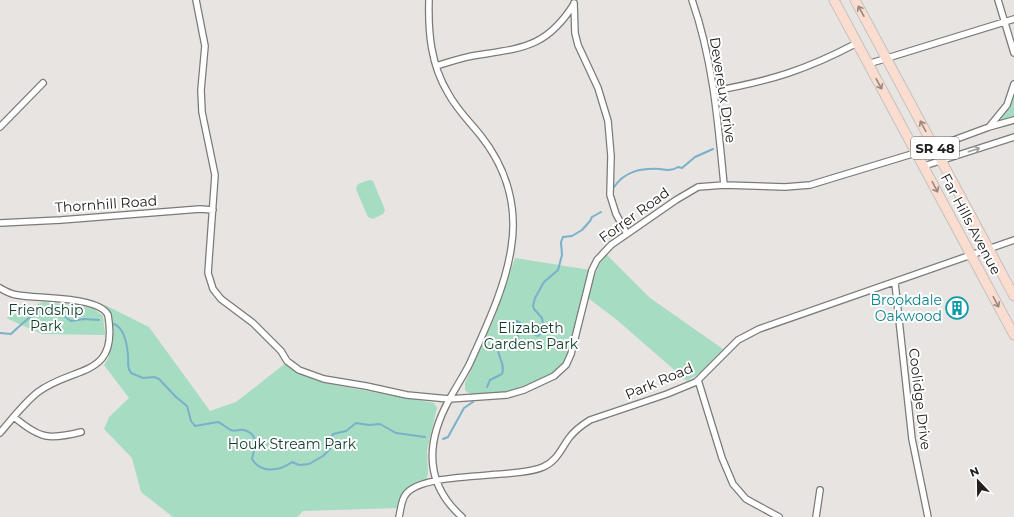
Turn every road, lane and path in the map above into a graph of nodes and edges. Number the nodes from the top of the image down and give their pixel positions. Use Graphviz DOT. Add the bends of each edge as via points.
graph roads {
  1 [pos="196,0"];
  2 [pos="429,0"];
  3 [pos="692,0"];
  4 [pos="834,0"];
  5 [pos="855,0"];
  6 [pos="998,0"];
  7 [pos="575,1"];
  8 [pos="1014,19"];
  9 [pos="1004,22"];
  10 [pos="857,43"];
  11 [pos="1014,50"];
  12 [pos="888,59"];
  13 [pos="868,64"];
  14 [pos="436,66"];
  15 [pos="43,83"];
  16 [pos="1014,84"];
  17 [pos="714,91"];
  18 [pos="1014,120"];
  19 [pos="0,127"];
  20 [pos="988,127"];
  21 [pos="1014,137"];
  22 [pos="935,147"];
  23 [pos="916,152"];
  24 [pos="942,160"];
  25 [pos="924,166"];
  26 [pos="724,185"];
  27 [pos="213,210"];
  28 [pos="0,223"];
  29 [pos="627,234"];
  30 [pos="1014,240"];
  31 [pos="988,248"];
  32 [pos="971,255"];
  33 [pos="895,283"];
  34 [pos="0,288"];
  35 [pos="1014,296"];
  36 [pos="1014,335"];
  37 [pos="698,380"];
  38 [pos="449,399"];
  39 [pos="14,418"];
  40 [pos="81,432"];
  41 [pos="0,433"];
  42 [pos="436,482"];
  43 [pos="820,490"];
  44 [pos="399,517"];
  45 [pos="462,517"];
  46 [pos="779,517"];
  47 [pos="816,517"];
  48 [pos="928,517"];
  1 -- 27 [label="street, Forrer Road" via="205,46 202,112 215,175"];
  2 -- 14 [label="street" via="429,36"];
  3 -- 17 [label="street, Devereux Drive"];
  4 -- 10 [label="main road, Far Hills Avenue / SR 48"];
  12 -- 5 [label="main road, Far Hills Avenue / SR 48, one-way"];
  6 -- 9 [label="street"];
  7 -- 14 [label="street" via="560,24 532,44"];
  7 -- 29 [label="street" via="575,33 578,45 598,88 608,121 611,153 610,195 616,214"];
  8 -- 9 [label="street"];
  9 -- 11 [label="street"];
  9 -- 12 [label="street"];
  10 -- 13 [label="main road, Far Hills Avenue / SR 48"];
  10 -- 17 [label="street" via="789,74 754,84"];
  12 -- 13 [label="street"];
  22 -- 12 [label="main road, Far Hills Avenue / SR 48, one-way"];
  13 -- 23 [label="main road, Far Hills Avenue / SR 48, one-way"];
  14 -- 38 [label="street" via="458,110 499,162 508,186 514,218 510,256 492,312 469,364"];
  15 -- 19 [label="street"];
  16 -- 20 [label="street" via="1007,105"];
  17 -- 26 [label="street, Devereux Drive"];
  18 -- 20 [label="street, Forrer Road"];
  20 -- 22 [label="street, Forrer Road"];
  24 -- 21 [label="street, one-way"];
  22 -- 23 [label="street, Forrer Road"];
  22 -- 24 [label="main road, Far Hills Avenue / SR 48"];
  23 -- 25 [label="main road, Far Hills Avenue / SR 48"];
  23 -- 26 [label="street, Forrer Road" via="810,185"];
  24 -- 25 [label="street"];
  24 -- 31 [label="main road, Far Hills Avenue / SR 48"];
  25 -- 32 [label="main road, Far Hills Avenue / SR 48, one-way"];
  26 -- 29 [label="street, Forrer Road" via="706,185 690,191"];
  27 -- 28 [label="street, Thornhill Road"];
  27 -- 38 [label="street, Forrer Road" via="207,268 213,289 221,299 253,323 292,366 324,380 407,395"];
  29 -- 38 [label="street, Forrer Road" via="604,251 592,270 571,354 561,370 547,381 507,395"];
  30 -- 31 [label="street, Park Road"];
  31 -- 32 [label="street, Park Road"];
  31 -- 35 [label="main road, Far Hills Avenue / SR 48"];
  32 -- 33 [label="street, Park Road"];
  32 -- 36 [label="main road, Far Hills Avenue / SR 48, one-way"];
  33 -- 37 [label="street, Park Road" via="753,331 728,349"];
  33 -- 48 [label="street, Coolidge Drive" via="912,439"];
  34 -- 39 [label="street" via="22,296 99,306 106,312 109,322 109,344 102,359 94,366 39,392"];
  37 -- 42 [label="street, Park Road" via="667,394 590,420 575,431 558,457 544,467"];
  37 -- 46 [label="street" via="722,458 733,484 746,499"];
  38 -- 42 [label="street" via="433,444 432,468"];
  39 -- 40 [label="street" via="32,431 48,437"];
  39 -- 41 [label="street"];
  42 -- 44 [label="street, Park Road" via="410,490 403,500"];
  42 -- 45 [label="street"];
  43 -- 47 [label="street"];
}
